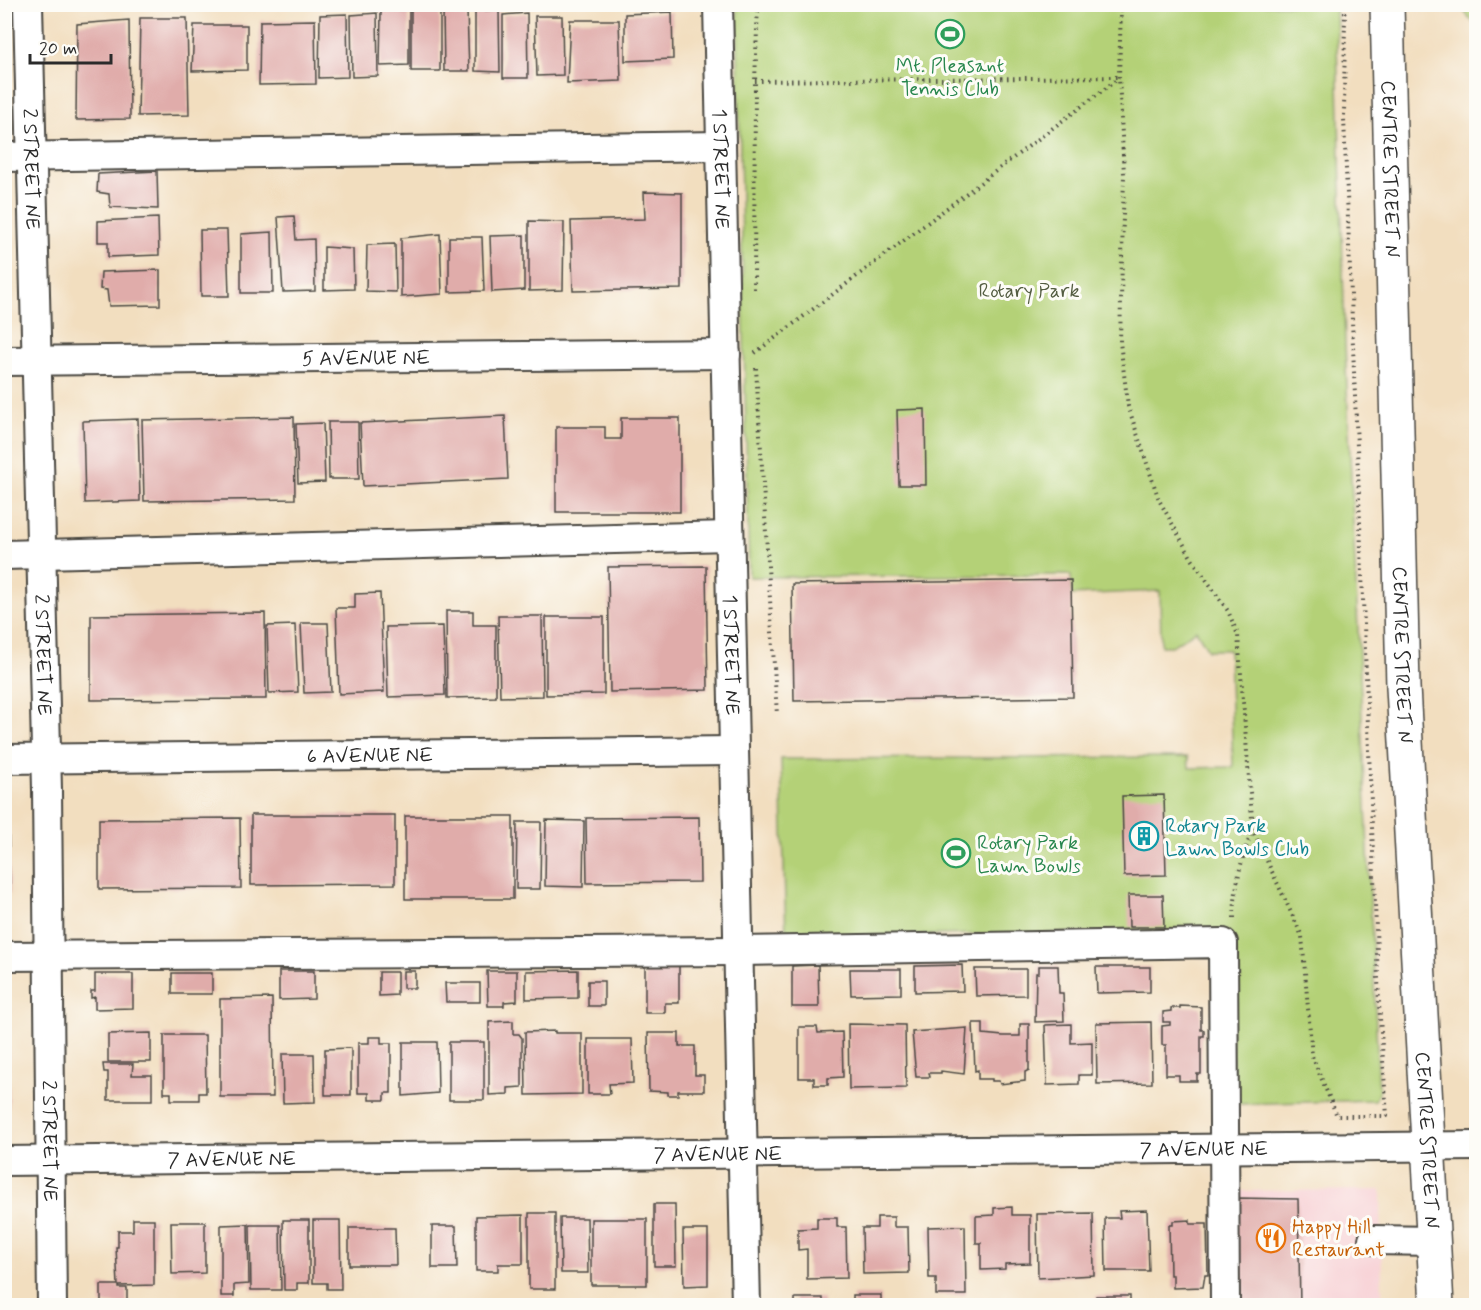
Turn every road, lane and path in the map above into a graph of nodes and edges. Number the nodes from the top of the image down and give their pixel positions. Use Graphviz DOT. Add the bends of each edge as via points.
graph roads {
  1 [pos="28,4"];
  2 [pos="718,4"];
  3 [pos="758,4"];
  4 [pos="1121,4"];
  5 [pos="1345,4"];
  6 [pos="1387,4"];
  7 [pos="1119,77"];
  8 [pos="755,81"];
  9 [pos="721,146"];
  10 [pos="4,157"];
  11 [pos="32,157"];
  12 [pos="754,300"];
  13 [pos="754,346"];
  14 [pos="755,353"];
  15 [pos="726,354"];
  16 [pos="4,361"];
  17 [pos="36,361"];
  18 [pos="729,537"];
  19 [pos="40,554"];
  20 [pos="4,555"];
  21 [pos="777,715"];
  22 [pos="734,751"];
  23 [pos="4,759"];
  24 [pos="46,759"];
  25 [pos="1253,831"];
  26 [pos="1233,926"];
  27 [pos="738,951"];
  28 [pos="50,955"];
  29 [pos="4,956"];
  30 [pos="1476,1146"];
  31 [pos="1431,1147"];
  32 [pos="1225,1149"];
  33 [pos="743,1153"];
  34 [pos="52,1160"];
  35 [pos="4,1161"];
  36 [pos="1373,1240"];
  37 [pos="1435,1241"];
  38 [pos="52,1305"];
  39 [pos="746,1305"];
  40 [pos="1226,1305"];
  41 [pos="1437,1305"];
  1 -- 11 [label="street, 2 STREET NE"];
  2 -- 9 [label="street, 1 STREET NE"];
  3 -- 8 [label="path"];
  4 -- 7 [label="path"];
  5 -- 25 [label="path" via="1344,118 1379,1004 1387,1116 1336,1116 1312,1056 1302,936"];
  6 -- 31 [label="main road, CENTRE STREET N" via="1403,687"];
  7 -- 8 [label="path"];
  7 -- 14 [label="path"];
  7 -- 25 [label="path" via="1124,174 1120,342 1128,406 1159,500 1192,559 1228,611 1238,635"];
  8 -- 12 [label="path"];
  9 -- 11 [label="street"];
  9 -- 15 [label="street, 1 STREET NE"];
  10 -- 11 [label="street"];
  11 -- 17 [label="street, 2 STREET NE"];
  13 -- 14 [label="path"];
  14 -- 21 [label="path"];
  15 -- 17 [label="street, 5 AVENUE NE"];
  15 -- 18 [label="street, 1 STREET NE"];
  16 -- 17 [label="street, 5 AVENUE NE"];
  17 -- 19 [label="street, 2 STREET NE"];
  18 -- 19 [label="street"];
  18 -- 22 [label="street, 1 STREET NE"];
  19 -- 20 [label="street"];
  19 -- 24 [label="street, 2 STREET NE"];
  22 -- 24 [label="street, 6 AVENUE NE"];
  22 -- 27 [label="street, 1 STREET NE"];
  23 -- 24 [label="street, 6 AVENUE NE"];
  24 -- 28 [label="street, 2 STREET NE"];
  25 -- 26 [label="path" via="1235,889"];
  27 -- 28 [label="street"];
  27 -- 32 [label="street" via="1223,943"];
  27 -- 33 [label="street, 1 STREET NE"];
  28 -- 29 [label="street"];
  28 -- 34 [label="street, 2 STREET NE"];
  30 -- 31 [label="street, 7 AVENUE NE"];
  31 -- 32 [label="street, 7 AVENUE NE"];
  31 -- 37 [label="main road, CENTRE STREET N"];
  32 -- 33 [label="street, 7 AVENUE NE"];
  32 -- 40 [label="street"];
  33 -- 34 [label="street, 7 AVENUE NE"];
  33 -- 39 [label="street, 1 STREET NE"];
  34 -- 35 [label="street, 7 AVENUE NE"];
  34 -- 38 [label="street, 2 STREET NE"];
  36 -- 37 [label="street"];
  37 -- 41 [label="main road, CENTRE STREET N"];
}
